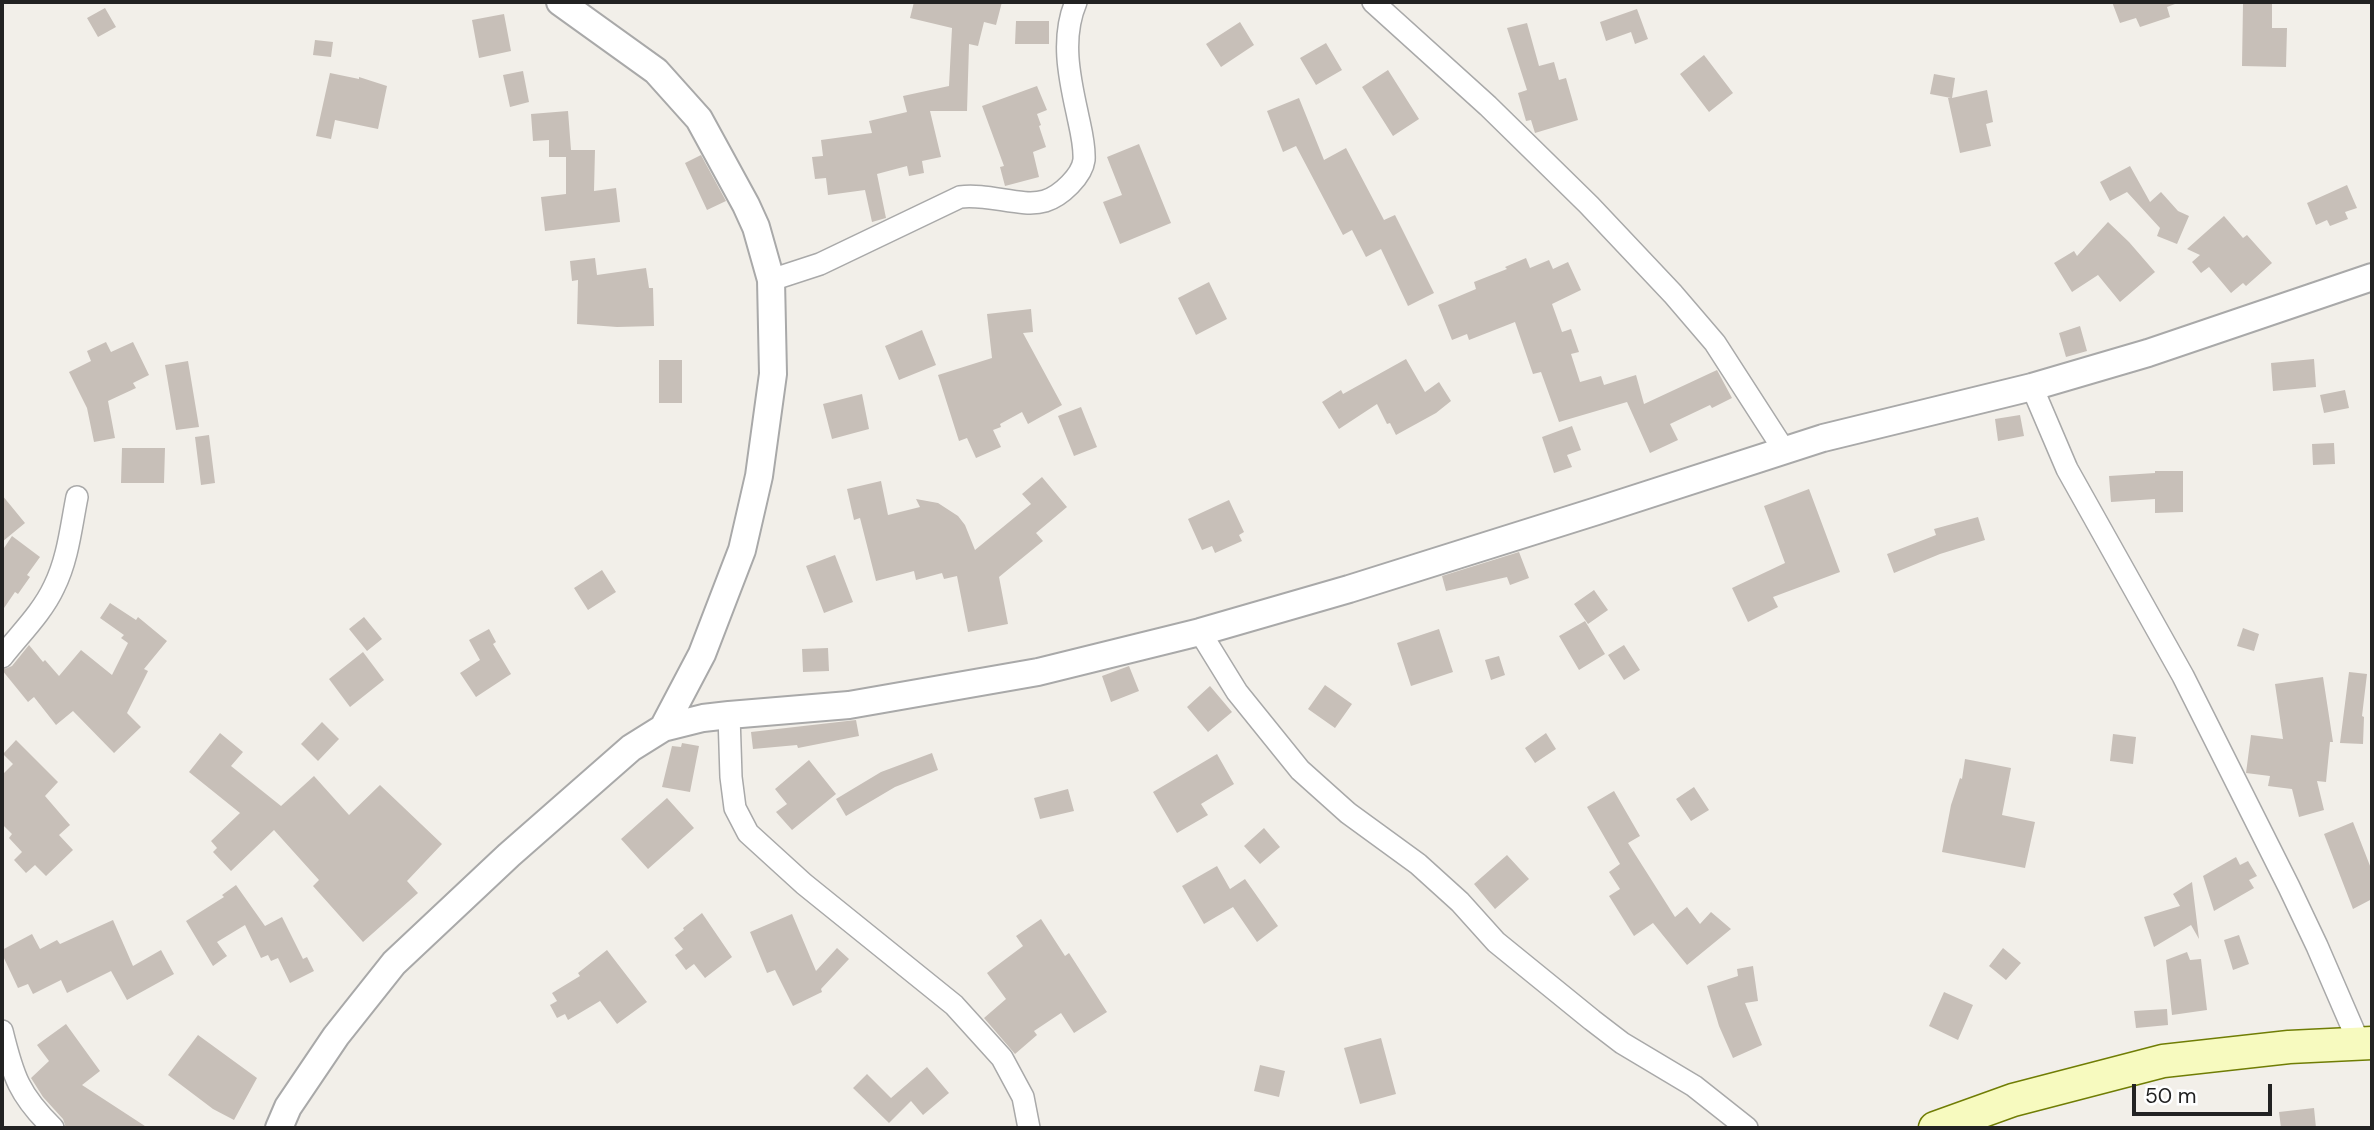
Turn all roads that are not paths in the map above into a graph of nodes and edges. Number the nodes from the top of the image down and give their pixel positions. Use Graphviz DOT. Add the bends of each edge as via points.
graph roads {
  1 [pos="560,2"];
  2 [pos="1076,2"];
  3 [pos="1373,2"];
  4 [pos="2372,277"];
  5 [pos="771,280"];
  6 [pos="2032,387"];
  7 [pos="1784,450"];
  8 [pos="76,497"];
  9 [pos="1200,632"];
  10 [pos="2,657"];
  11 [pos="729,715"];
  12 [pos="663,728"];
  13 [pos="2,1031"];
  14 [pos="2365,1043"];
  15 [pos="53,1128"];
  16 [pos="279,1128"];
  17 [pos="1029,1128"];
  18 [pos="1747,1128"];
  19 [pos="1935,1128"];
  1 -- 5 [label="street" via="656,71 699,119 756,226"];
  2 -- 5 [label="street" via="1067,39 1084,161 1079,174 1062,191 1046,201 1026,203 977,195 960,197 820,264"];
  3 -- 7 [label="street" via="1488,106 1673,294 1715,343"];
  4 -- 6 [label="street"];
  5 -- 12 [label="street" via="773,374 759,476 742,550 702,654"];
  6 -- 7 [label="street"];
  6 -- 14 [label="street" via="2067,469 2183,676"];
  7 -- 9 [label="street"];
  8 -- 10 [label="street" via="65,558 54,587"];
  9 -- 11 [label="street" via="1038,672 876,701"];
  9 -- 18 [label="street" via="1237,692 1309,778 1418,864 1496,942 1592,1020 1694,1086"];
  11 -- 12 [label="street"];
  11 -- 17 [label="street" via="735,808 748,833 954,1005 1002,1058 1023,1097"];
  12 -- 16 [label="street" via="621,757 394,963 336,1036"];
  13 -- 15 [label="street" via="13,1074 29,1102"];
  14 -- 19 [label="main road" via="2163,1061 2013,1100"];
}
